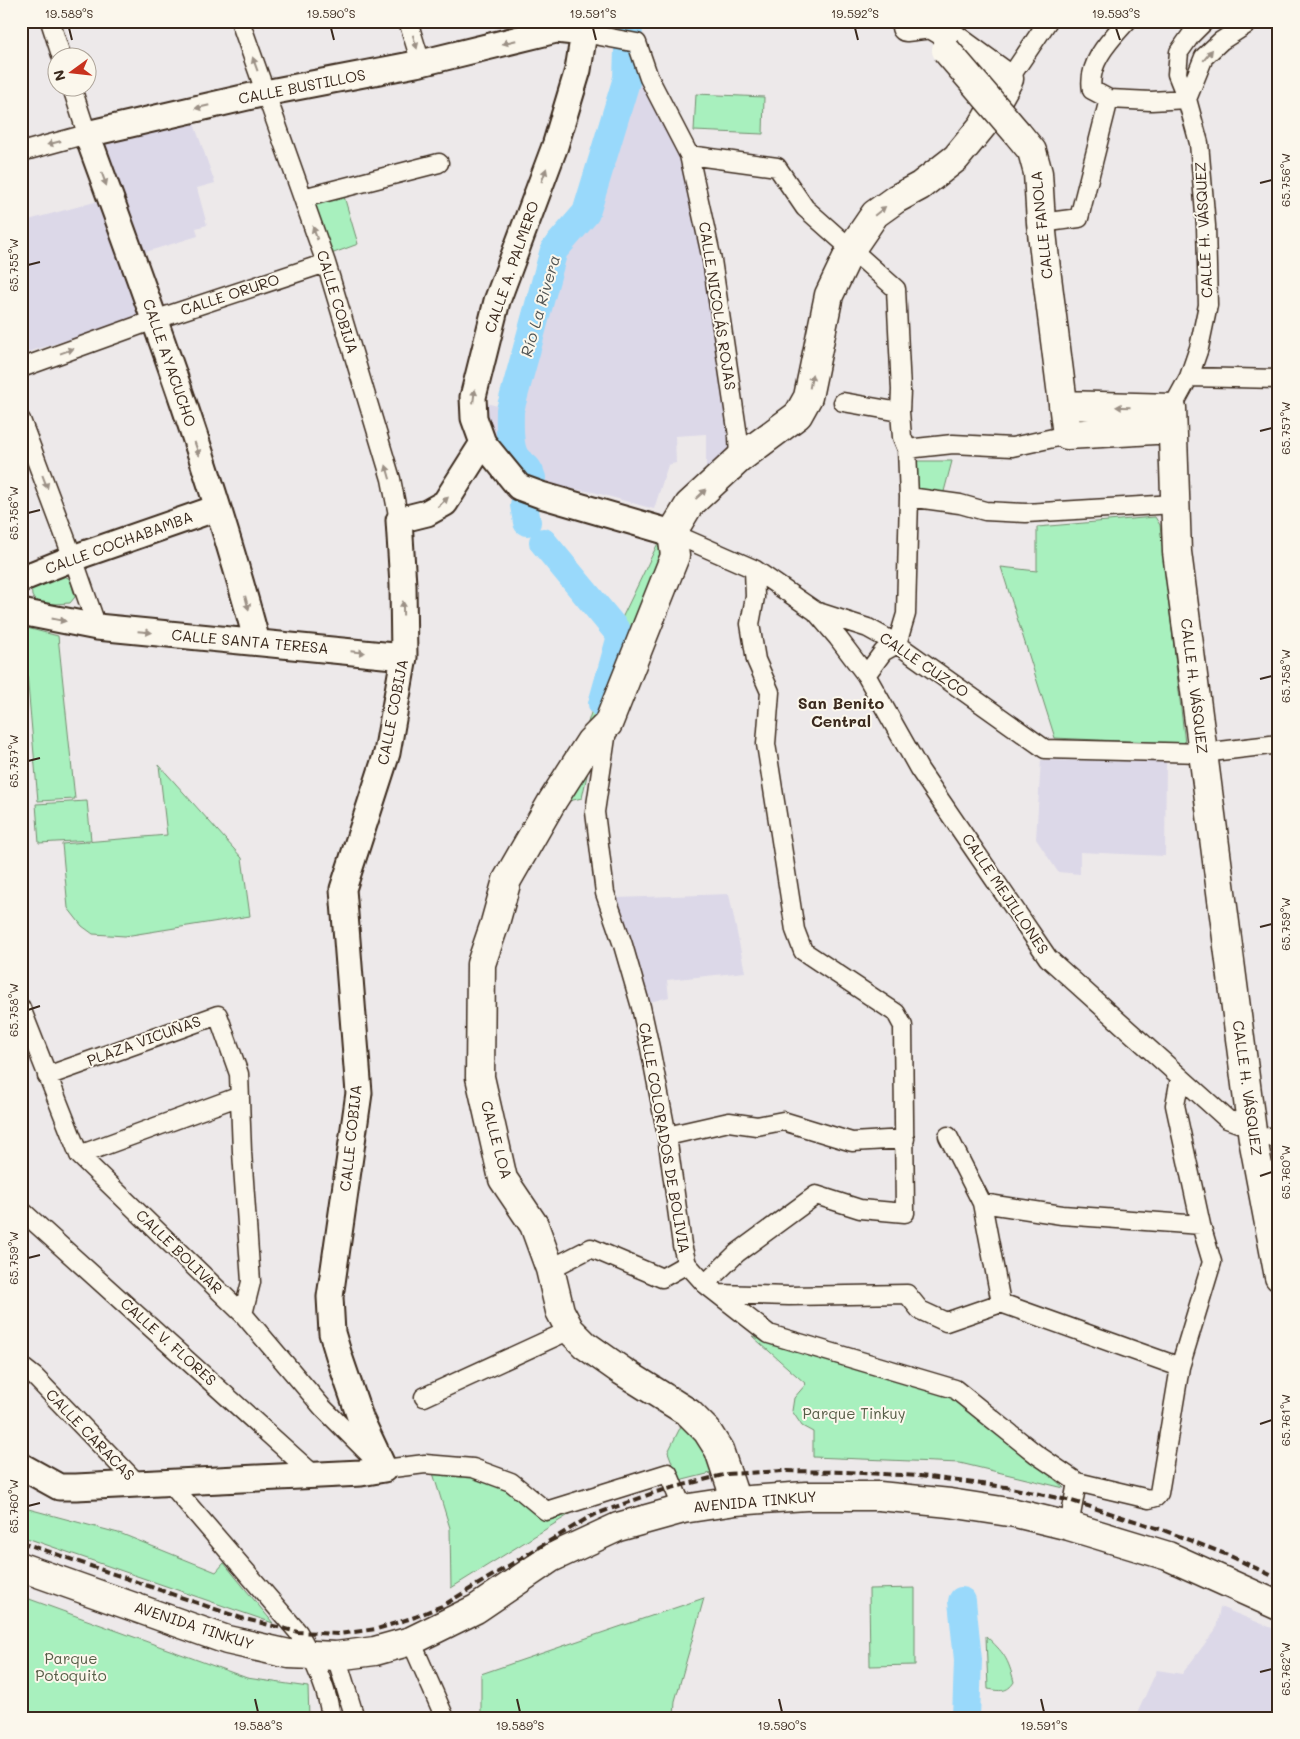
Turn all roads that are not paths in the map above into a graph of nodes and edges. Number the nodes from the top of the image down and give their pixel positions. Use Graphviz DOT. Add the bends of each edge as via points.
graph roads {
  1 [pos="50,21"];
  2 [pos="240,21"];
  3 [pos="408,21"];
  4 [pos="1048,21"];
  5 [pos="1127,21"];
  6 [pos="1205,21"];
  7 [pos="1252,21"];
  8 [pos="898,24"];
  9 [pos="584,34"];
  10 [pos="59,48"];
  11 [pos="421,63"];
  12 [pos="1009,79"];
  13 [pos="265,93"];
  14 [pos="75,98"];
  15 [pos="1109,99"];
  16 [pos="1187,99"];
  17 [pos="87,134"];
  18 [pos="21,152"];
  19 [pos="689,155"];
  20 [pos="439,163"];
  21 [pos="303,198"];
  22 [pos="1041,223"];
  23 [pos="851,249"];
  24 [pos="326,263"];
  25 [pos="154,320"];
  26 [pos="21,368"];
  27 [pos="1189,377"];
  28 [pos="1279,379"];
  29 [pos="843,402"];
  30 [pos="1063,405"];
  31 [pos="900,412"];
  32 [pos="1172,418"];
  33 [pos="21,420"];
  34 [pos="1067,435"];
  35 [pos="483,443"];
  36 [pos="907,449"];
  37 [pos="739,459"];
  38 [pos="909,497"];
  39 [pos="1174,504"];
  40 [pos="218,508"];
  41 [pos="399,520"];
  42 [pos="672,533"];
  43 [pos="73,558"];
  44 [pos="754,569"];
  45 [pos="21,579"];
  46 [pos="815,611"];
  47 [pos="21,612"];
  48 [pos="97,628"];
  49 [pos="257,642"];
  50 [pos="897,644"];
  51 [pos="404,657"];
  52 [pos="866,675"];
  53 [pos="608,724"];
  54 [pos="1279,744"];
  55 [pos="1203,753"];
  56 [pos="21,1008"];
  57 [pos="47,1076"];
  58 [pos="1180,1078"];
  59 [pos="240,1096"];
  60 [pos="1261,1132"];
  61 [pos="667,1136"];
  62 [pos="948,1136"];
  63 [pos="905,1139"];
  64 [pos="79,1155"];
  65 [pos="982,1203"];
  66 [pos="21,1210"];
  67 [pos="1201,1225"];
  68 [pos="687,1264"];
  69 [pos="550,1269"];
  70 [pos="1279,1277"];
  71 [pos="711,1289"];
  72 [pos="1001,1303"];
  73 [pos="243,1314"];
  74 [pos="570,1330"];
  75 [pos="21,1366"];
  76 [pos="1180,1367"];
  77 [pos="424,1396"];
  78 [pos="21,1466"];
  79 [pos="384,1469"];
  80 [pos="314,1475"];
  81 [pos="169,1482"];
  82 [pos="1077,1482"];
  83 [pos="138,1484"];
  84 [pos="736,1501"];
  85 [pos="682,1509"];
  86 [pos="1069,1526"];
  87 [pos="21,1567"];
  88 [pos="1279,1606"];
  89 [pos="411,1641"];
  90 [pos="324,1656"];
  91 [pos="331,1718"];
  92 [pos="355,1718"];
  93 [pos="444,1718"];
  1 -- 10 [label="street"];
  13 -- 2 [label="street, CALLE COBIJA, one-way"];
  3 -- 11 [label="street, one-way"];
  4 -- 12 [label="street"];
  5 -- 15 [label="street" via="1102,52 1090,79 1092,90"];
  6 -- 16 [label="street, CALLE H. VÁSQUEZ" via="1179,52 1177,74"];
  16 -- 7 [label="street, one-way" via="1204,57"];
  8 -- 12 [label="main road" via="931,24"];
  8 -- 22 [label="main road, CALLE FANOLA, bridge" via="926,33 946,50 1032,151 1038,172"];
  9 -- 11 [label="main road, CALLE BUSTILLOS, one-way" via="556,30"];
  9 -- 19 [label="street, CALLE NICOLÁS ROJAS" via="629,42"];
  35 -- 9 [label="main road, CALLE A. PALMERO, one-way" via="474,418 473,397 497,301 555,146 575,80"];
  11 -- 13 [label="main road, CALLE BUSTILLOS"];
  23 -- 12 [label="main road, one-way" via="875,214 920,186 956,158 983,125"];
  13 -- 17 [label="main road, CALLE BUSTILLOS, one-way"];
  13 -- 21 [label="street, CALLE COBIJA"];
  14 -- 17 [label="street, CALLE AYACUCHO"];
  15 -- 16 [label="street"];
  15 -- 22 [label="street" via="1079,218"];
  16 -- 27 [label="street, CALLE H. VÁSQUEZ" via="1199,143 1208,305"];
  17 -- 18 [label="street, CALLE BUSTILLOS, one-way"];
  17 -- 25 [label="main road, CALLE AYACUCHO, one-way"];
  19 -- 23 [label="street" via="777,167 805,208"];
  19 -- 37 [label="street, CALLE NICOLÁS ROJAS" via="712,260"];
  20 -- 21 [label="street"];
  24 -- 21 [label="street, CALLE COBIJA, one-way"];
  22 -- 30 [label="main road, CALLE FANOLA"];
  23 -- 31 [label="street" via="896,289"];
  37 -- 23 [label="main road, one-way" via="798,414 808,397 829,295"];
  24 -- 25 [label="street, CALLE ORURO"];
  41 -- 24 [label="street, CALLE COBIJA, one-way" via="391,479"];
  26 -- 25 [label="street, CALLE ORURO, one-way"];
  25 -- 40 [label="main road, CALLE AYACUCHO, one-way"];
  27 -- 28 [label="street"];
  27 -- 32 [label="street, CALLE H. VÁSQUEZ"];
  29 -- 31 [label="street"];
  32 -- 30 [label="main road, one-way"];
  30 -- 34 [label="main road, CALLE FANOLA"];
  31 -- 36 [label="street" via="902,437"];
  32 -- 34 [label="main road"];
  32 -- 39 [label="main road, CALLE H. VÁSQUEZ"];
  33 -- 43 [label="street, one-way"];
  34 -- 36 [label="street" via="1012,447 953,444"];
  41 -- 35 [label="main road, one-way" via="427,513 445,503"];
  35 -- 42 [label="main road, CALLE CUZCO" via="519,487"];
  36 -- 38 [label="street"];
  42 -- 37 [label="main road, one-way" via="689,505"];
  38 -- 39 [label="street" via="985,510 1026,513"];
  38 -- 50 [label="street" via="906,614"];
  39 -- 55 [label="main road, CALLE H. VÁSQUEZ" via="1177,552"];
  40 -- 43 [label="main road, CALLE COCHABAMBA"];
  40 -- 49 [label="main road, CALLE AYACUCHO, one-way"];
  51 -- 41 [label="main road, CALLE COBIJA, one-way"];
  42 -- 44 [label="street, CALLE CUZCO"];
  42 -- 53 [label="main road, CALLE COLORADOS DE BOLIVIA" via="675,556"];
  43 -- 45 [label="main road, CALLE COCHABAMBA"];
  43 -- 48 [label="street"];
  44 -- 46 [label="street, CALLE CUZCO"];
  44 -- 63 [label="street" via="755,597 750,624 756,660 770,692 766,744 796,930 803,951 896,1013 903,1026"];
  46 -- 50 [label="street, CALLE CUZCO" via="868,628"];
  46 -- 52 [label="street, CALLE MEJILLONES"];
  47 -- 48 [label="main road, one-way"];
  48 -- 49 [label="main road, CALLE SANTA TERESA, one-way"];
  49 -- 51 [label="main road, CALLE SANTA TERESA, one-way"];
  50 -- 52 [label="street" via="883,652"];
  50 -- 55 [label="street, CALLE CUZCO" via="1045,749"];
  51 -- 79 [label="main road, CALLE COBIJA" via="387,753 343,889 359,1093 330,1297 332,1333 339,1356"];
  52 -- 58 [label="street, CALLE MEJILLONES" via="919,769 1048,958"];
  53 -- 61 [label="street, CALLE COLORADOS DE BOLIVIA" via="595,812 605,893 641,1007"];
  53 -- 69 [label="main road, CALLE LOA" via="590,742 508,880 481,964 480,1077 503,1179 534,1225"];
  54 -- 55 [label="street, CALLE CUZCO"];
  55 -- 60 [label="main road, CALLE H. VÁSQUEZ"];
  56 -- 57 [label="street, CALLE BOLIVAR"];
  57 -- 59 [label="street, PLAZA VICUÑAS" via="218,1014 239,1074"];
  57 -- 64 [label="street, CALLE BOLIVAR"];
  58 -- 60 [label="street, CALLE MEJILLONES" via="1227,1119"];
  58 -- 67 [label="street" via="1175,1105"];
  59 -- 64 [label="street"];
  59 -- 73 [label="street" via="251,1282"];
  60 -- 70 [label="main road, CALLE H. VÁSQUEZ"];
  61 -- 63 [label="street" via="729,1122 757,1126 783,1121 852,1142"];
  61 -- 68 [label="street, CALLE COLORADOS DE BOLIVIA"];
  62 -- 65 [label="street"];
  63 -- 71 [label="street" via="905,1213 860,1209 816,1195 737,1252"];
  64 -- 73 [label="street, CALLE BOLIVAR"];
  65 -- 67 [label="street" via="1062,1215"];
  65 -- 72 [label="street"];
  66 -- 80 [label="street, CALLE V. FLORES"];
  67 -- 76 [label="street" via="1212,1262"];
  68 -- 69 [label="street" via="662,1278 592,1248"];
  68 -- 71 [label="street, CALLE COLORADOS DE BOLIVIA"];
  69 -- 74 [label="main road, CALLE LOA" via="560,1311"];
  71 -- 72 [label="street" via="789,1296 907,1294 920,1310 946,1322"];
  71 -- 82 [label="street, CALLE COLORADOS DE BOLIVIA" via="769,1334 955,1389 1036,1454"];
  72 -- 76 [label="street"];
  73 -- 79 [label="street, CALLE BOLIVAR" via="323,1408"];
  74 -- 77 [label="street"];
  74 -- 84 [label="main road, CALLE LOA" via="622,1371 689,1412 719,1450"];
  75 -- 83 [label="street, CALLE CARACAS"];
  76 -- 82 [label="street" via="1156,1497"];
  78 -- 83 [label="main road" via="59,1487"];
  79 -- 80 [label="main road" via="361,1474"];
  79 -- 85 [label="street" via="426,1464 473,1468 511,1482 546,1511 668,1473"];
  80 -- 81 [label="main road"];
  81 -- 83 [label="main road"];
  81 -- 90 [label="street" via="298,1632"];
  82 -- 86 [label="street"];
  84 -- 85 [label="main road, AVENIDA TINKUY"];
  84 -- 86 [label="main road, AVENIDA TINKUY" via="806,1496 879,1496 1015,1513"];
  85 -- 89 [label="main road, AVENIDA TINKUY" via="618,1527 551,1558 476,1609"];
  86 -- 88 [label="main road, AVENIDA TINKUY" via="1168,1556"];
  87 -- 90 [label="main road, AVENIDA TINKUY" via="227,1640 289,1654"];
  89 -- 90 [label="main road, AVENIDA TINKUY" via="375,1651"];
  89 -- 93 [label="street"];
  90 -- 91 [label="street"];
  90 -- 92 [label="street"];
}
